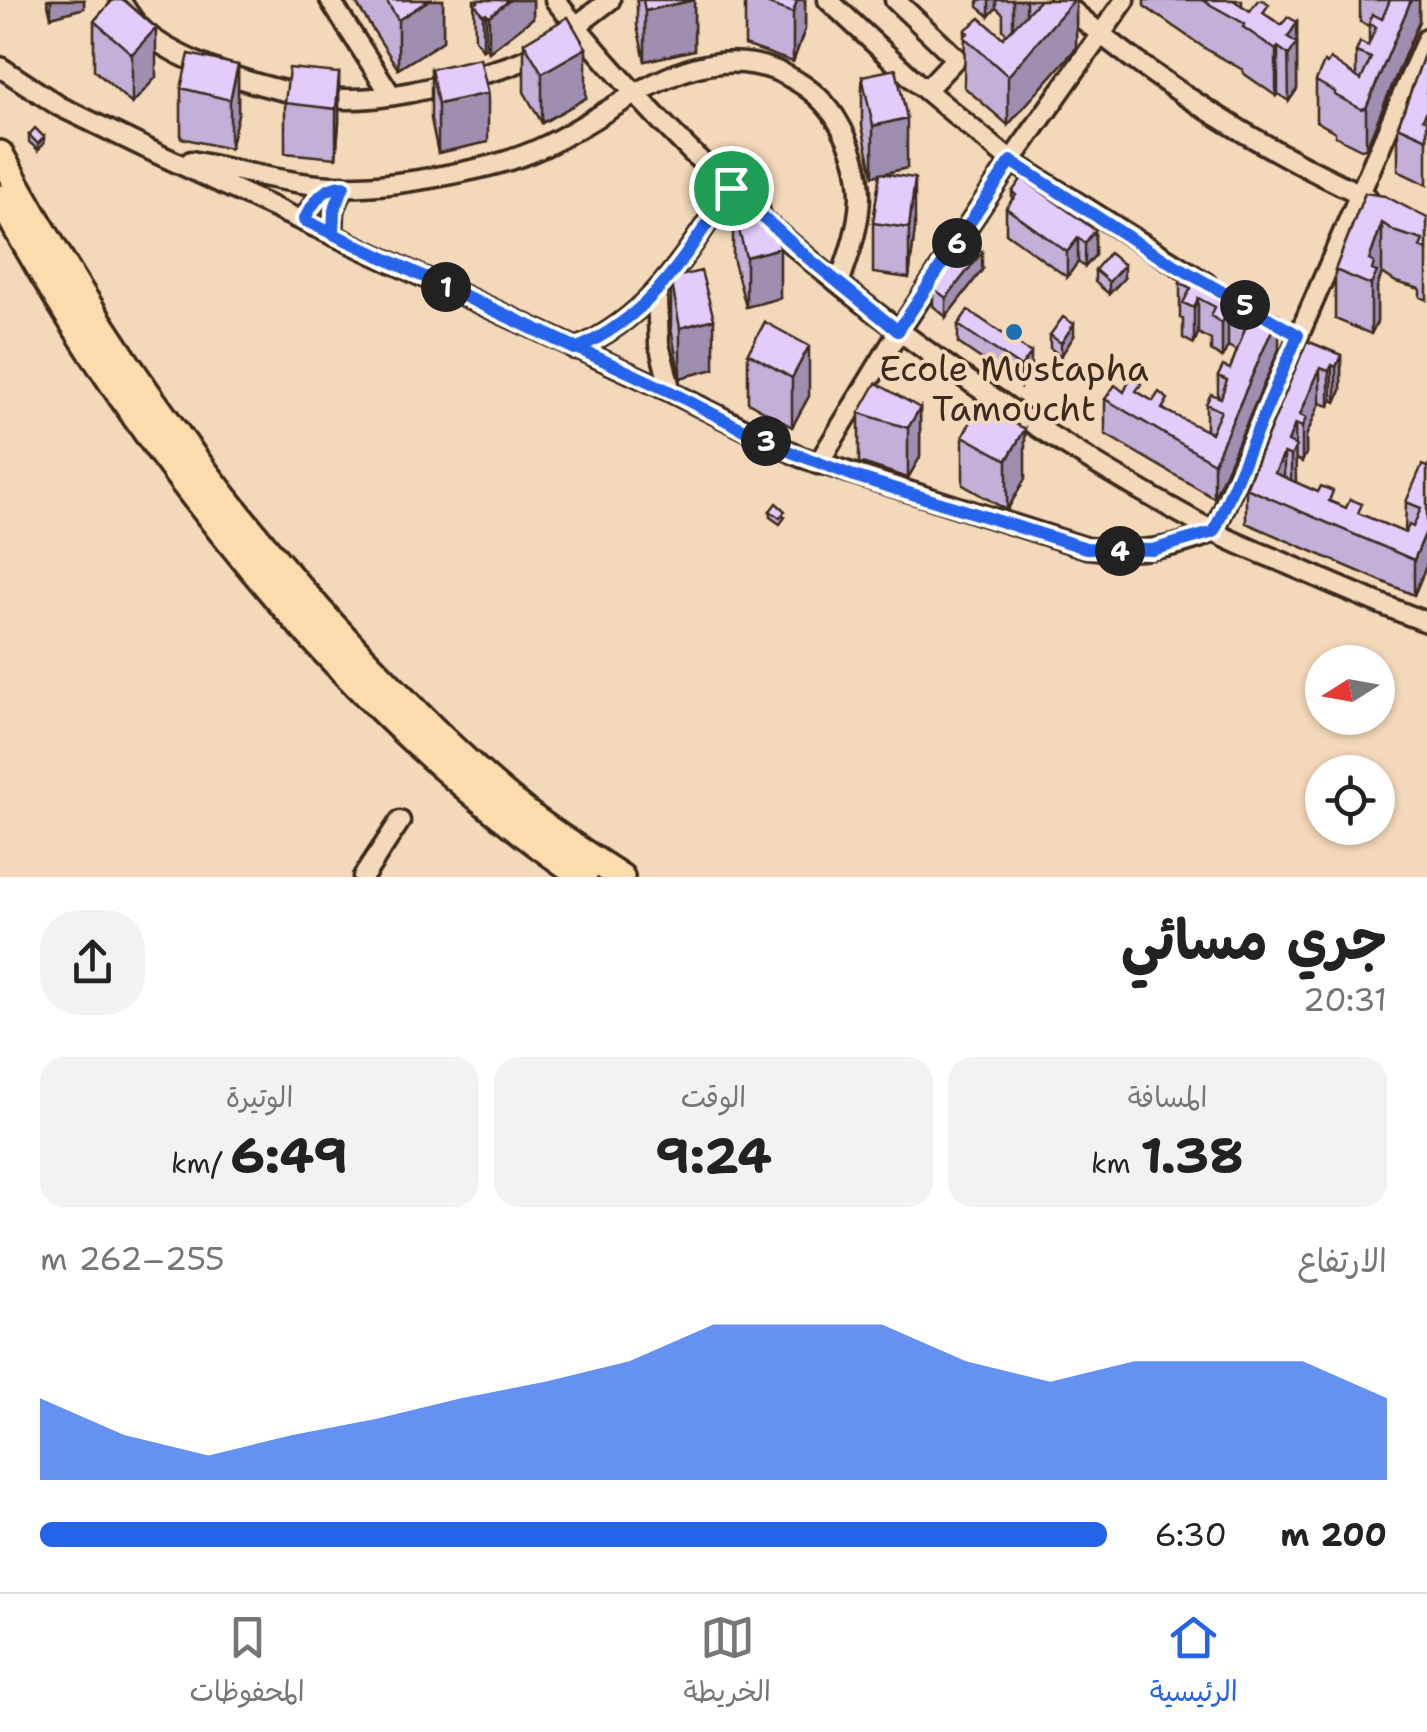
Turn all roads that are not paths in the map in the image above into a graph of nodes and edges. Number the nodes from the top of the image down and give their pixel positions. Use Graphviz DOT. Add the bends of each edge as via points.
graph roads {
  1 [pos="120,0"];
  2 [pos="330,0"];
  3 [pos="555,0"];
  4 [pos="610,0"];
  5 [pos="828,0"];
  6 [pos="895,0"];
  7 [pos="1060,0"];
  8 [pos="1125,0"];
  9 [pos="576,27"];
  10 [pos="1102,37"];
  11 [pos="1427,38"];
  12 [pos="0,67"];
  13 [pos="926,90"];
  14 [pos="636,95"];
  15 [pos="391,96"];
  16 [pos="0,154"];
  17 [pos="158,154"];
  18 [pos="1011,161"];
  19 [pos="338,186"];
  20 [pos="731,188"];
  21 [pos="1358,193"];
  22 [pos="0,198"];
  23 [pos="1393,208"];
  24 [pos="304,220"];
  25 [pos="333,234"];
  26 [pos="839,283"];
  27 [pos="1220,291"];
  28 [pos="656,294"];
  29 [pos="898,331"];
  30 [pos="575,349"];
  31 [pos="671,392"];
  32 [pos="818,464"];
  33 [pos="1214,532"];
  34 [pos="1427,622"];
  35 [pos="400,821"];
  36 [pos="363,877"];
  37 [pos="584,877"];
  38 [pos="621,877"];
  1 -- 15 [label="street" via="154,40 226,74 343,99"];
  2 -- 15 [label="street"];
  3 -- 9 [label="street"];
  4 -- 9 [label="street"];
  5 -- 13 [label="street"];
  6 -- 13 [label="street" via="956,58"];
  7 -- 10 [label="street"];
  8 -- 10 [label="street"];
  9 -- 14 [label="street"];
  9 -- 15 [label="street" via="538,54 496,70"];
  10 -- 18 [label="street"];
  10 -- 21 [label="street" via="1230,122"];
  11 -- 21 [label="street"];
  12 -- 17 [label="street" via="60,106"];
  13 -- 18 [label="street"];
  14 -- 19 [label="street" via="508,161"];
  14 -- 20 [label="street"];
  14 -- 26 [label="street" via="709,64 765,67 811,90 842,129 860,178 858,230"];
  16 -- 38 [label="highway" via="144,391 253,534 369,664 482,776"];
  17 -- 19 [label="street"];
  17 -- 24 [label="street"];
  18 -- 27 [label="street"];
  18 -- 29 [label="street"];
  19 -- 24 [label="street" via="316,200"];
  19 -- 25 [label="street"];
  20 -- 26 [label="street"];
  20 -- 28 [label="street"];
  21 -- 23 [label="street"];
  21 -- 33 [label="street" via="1290,331"];
  22 -- 37 [label="highway" via="128,406 308,631 479,800"];
  24 -- 25 [label="street"];
  25 -- 30 [label="street"];
  26 -- 29 [label="street"];
  28 -- 30 [label="street" via="619,326"];
  28 -- 31 [label="street"];
  29 -- 32 [label="street"];
  29 -- 33 [label="street"];
  30 -- 31 [label="street"];
  31 -- 32 [label="street"];
  32 -- 33 [label="street" via="1086,548 1152,550"];
  33 -- 34 [label="street"];
  35 -- 36 [label="street"];
}
